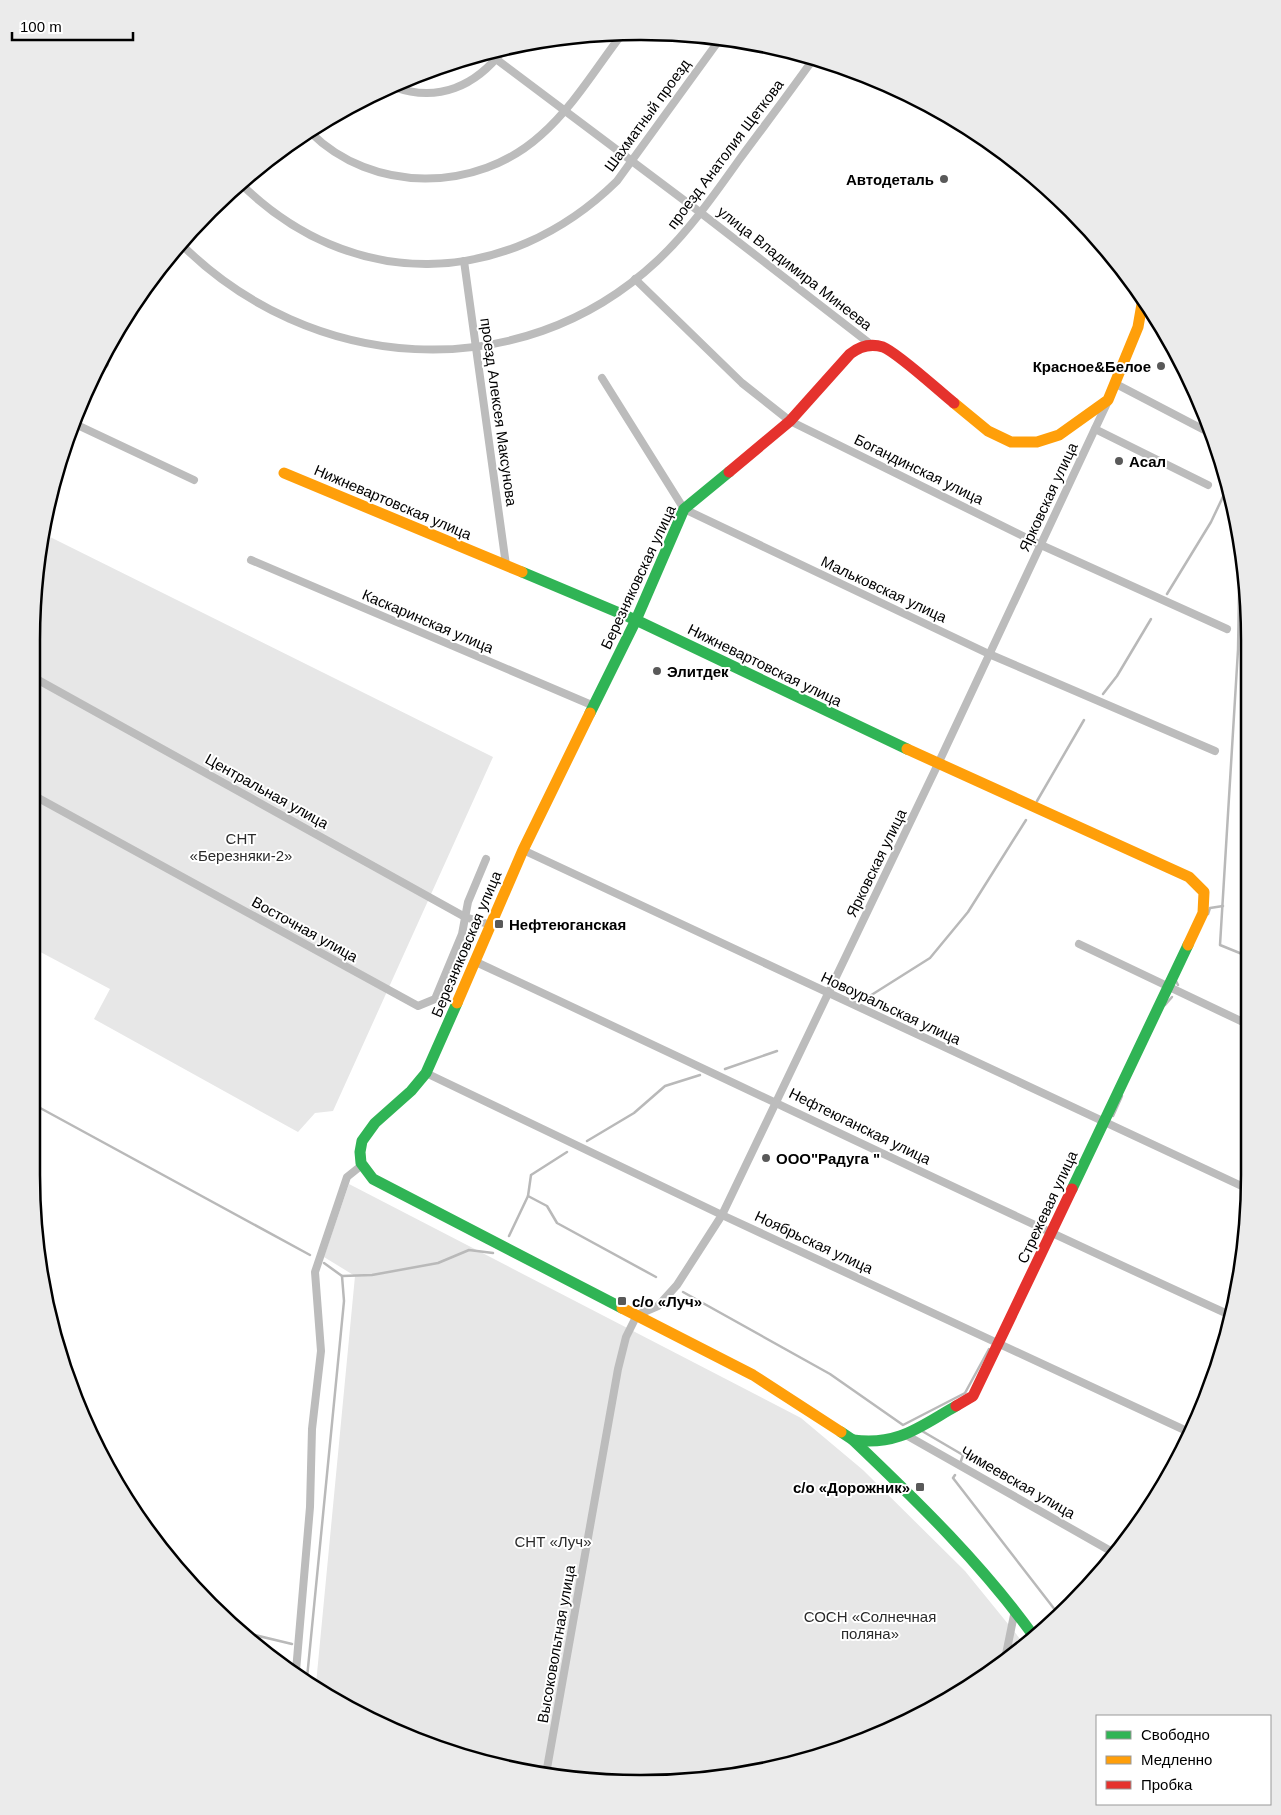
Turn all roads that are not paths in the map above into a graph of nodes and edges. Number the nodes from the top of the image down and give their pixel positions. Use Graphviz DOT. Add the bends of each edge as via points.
graph roads {
  1 [pos="617,41"];
  2 [pos="716,45"];
  3 [pos="496,59"];
  4 [pos="809,64"];
  5 [pos="404,89"];
  6 [pos="564,110"];
  7 [pos="315,136"];
  8 [pos="632,161"];
  9 [pos="246,188"];
  10 [pos="701,212"];
  11 [pos="186,249"];
  12 [pos="464,262"];
  13 [pos="635,279"];
  14 [pos="1141,309"];
  15 [pos="869,343"];
  16 [pos="476,346"];
  17 [pos="602,378"];
  18 [pos="1116,384"];
  19 [pos="1108,400"];
  20 [pos="790,421"];
  21 [pos="80,426"];
  22 [pos="1202,429"];
  23 [pos="1095,430"];
  24 [pos="284,472"];
  25 [pos="194,480"];
  26 [pos="1208,484"];
  27 [pos="684,510"];
  28 [pos="1041,545"];
  29 [pos="251,560"];
  30 [pos="506,566"];
  31 [pos="636,620"];
  32 [pos="1227,629"];
  33 [pos="989,654"];
  34 [pos="40,681"];
  35 [pos="594,706"];
  36 [pos="1215,751"];
  37 [pos="938,764"];
  38 [pos="40,799"];
  39 [pos="523,850"];
  40 [pos="486,859"];
  41 [pos="1202,913"];
  42 [pos="465,917"];
  43 [pos="491,925"];
  44 [pos="1079,944"];
  45 [pos="476,962"];
  46 [pos="1168,986"];
  47 [pos="829,993"];
  48 [pos="1241,1021"];
  49 [pos="426,1072"];
  50 [pos="776,1101"];
  51 [pos="1103,1122"];
  52 [pos="362,1165"];
  53 [pos="1241,1186"];
  54 [pos="722,1215"];
  55 [pos="1052,1234"];
  56 [pos="1225,1313"];
  57 [pos="636,1315"];
  58 [pos="1000,1342"];
  59 [pos="1184,1430"];
  60 [pos="906,1435"];
  61 [pos="853,1440"];
  62 [pos="1109,1550"];
  63 [pos="1015,1610"];
  64 [pos="1030,1631"];
  65 [pos="1007,1650"];
  66 [pos="296,1666"];
  67 [pos="547,1767"];
  1 -- 6 [label="street"];
  2 -- 8 [label="street, Шахматный проезд"];
  3 -- 5 [label="street" via="484,72 456,89 423,94"];
  3 -- 6 [label="street, улица Владимира Минеева"];
  4 -- 10 [label="street, проезд Анатолия Щеткова"];
  6 -- 7 [label="street" via="542,135 515,155 476,172 435,179 402,177 369,169 339,154"];
  6 -- 8 [label="street, улица Владимира Минеева"];
  8 -- 10 [label="street, улица Владимира Минеева"];
  8 -- 12 [label="street, Шахматный проезд" via="599,198 558,228 513,250"];
  9 -- 12 [label="street, Шахматный проезд" via="288,223 340,249 389,261"];
  10 -- 13 [label="street, проезд Анатолия Щеткова" via="674,244"];
  10 -- 15 [label="street, улица Владимира Минеева"];
  11 -- 16 [label="street, проезд Анатолия Щеткова" via="223,282 251,300 311,329 343,339 393,347 443,349"];
  12 -- 16 [label="street, проезд Алексея Максунова"];
  13 -- 16 [label="street, проезд Анатолия Щеткова" via="572,317 517,337"];
  13 -- 20 [label="street, Богандинская улица" via="742,383"];
  14 -- 18 [label="street"];
  15 -- 19 [label="street" via="885,348 988,432 1011,442 1038,442 1059,436"];
  15 -- 20 [label="street, Березняковская улица" via="850,354"];
  16 -- 30 [label="street, проезд Алексея Максунова"];
  17 -- 27 [label="street"];
  18 -- 19 [label="street"];
  18 -- 22 [label="street"];
  19 -- 23 [label="street, Ярковская улица"];
  20 -- 27 [label="street, Березняковская улица"];
  20 -- 28 [label="street, Богандинская улица"];
  21 -- 25 [label="street"];
  23 -- 26 [label="street"];
  23 -- 28 [label="street, Ярковская улица"];
  24 -- 30 [label="street, Нижневартовская улица"];
  27 -- 31 [label="street, Березняковская улица"];
  27 -- 33 [label="street, Мальковская улица"];
  28 -- 32 [label="street, Богандинская улица"];
  28 -- 33 [label="street, Ярковская улица"];
  29 -- 35 [label="street, Каскаринская улица"];
  30 -- 31 [label="street, Нижневартовская улица"];
  31 -- 35 [label="street, Березняковская улица"];
  31 -- 37 [label="street, Нижневартовская улица"];
  33 -- 36 [label="street, Мальковская улица"];
  33 -- 37 [label="street, Ярковская улица"];
  34 -- 42 [label="street, Центральная улица"];
  35 -- 39 [label="street, Березняковская улица"];
  37 -- 41 [label="street, Нижневартовская улица" via="1189,877 1204,892"];
  37 -- 47 [label="street, Ярковская улица"];
  38 -- 42 [label="street, Восточная улица" via="418,1006 435,999 462,934"];
  39 -- 43 [label="street, Березняковская улица"];
  39 -- 47 [label="street, Новоуральская улица"];
  40 -- 42 [label="street, Восточная улица"];
  41 -- 46 [label="street, Стрежевая улица"];
  42 -- 43 [label="street, Центральная улица"];
  43 -- 45 [label="street, Березняковская улица"];
  44 -- 46 [label="street"];
  45 -- 49 [label="street, Березняковская улица"];
  45 -- 50 [label="street, Нефтеюганская улица"];
  46 -- 48 [label="street"];
  46 -- 51 [label="street, Стрежевая улица"];
  47 -- 50 [label="street, Ярковская улица"];
  47 -- 51 [label="street, Новоуральская улица"];
  49 -- 52 [label="street, Березняковская улица" via="367,1133 360,1149"];
  49 -- 54 [label="street, Ноябрьская улица"];
  50 -- 54 [label="street, Ярковская улица"];
  50 -- 55 [label="street, Нефтеюганская улица"];
  51 -- 53 [label="street, Новоуральская улица"];
  51 -- 55 [label="street, Стрежевая улица"];
  52 -- 57 [label="street" via="373,1179"];
  52 -- 66 [label="street" via="347,1176 315,1272 321,1351 312,1429 310,1507"];
  54 -- 57 [label="street, Ярковская улица" via="677,1285 658,1306"];
  54 -- 58 [label="street, Ноябрьская улица"];
  55 -- 56 [label="street, Нефтеюганская улица"];
  55 -- 58 [label="street, Стрежевая улица"];
  57 -- 61 [label="street" via="753,1375"];
  57 -- 67 [label="street, Высоковольтная улица" via="626,1337 618,1369"];
  58 -- 59 [label="street, Ноябрьская улица"];
  58 -- 60 [label="street, Стрежевая улица" via="973,1396"];
  60 -- 61 [label="street, Стрежевая улица" via="875,1443"];
  60 -- 62 [label="street, Чимеевская улица"];
  61 -- 63 [label="street" via="933,1518"];
  63 -- 64 [label="street"];
  63 -- 65 [label="street"];
}
